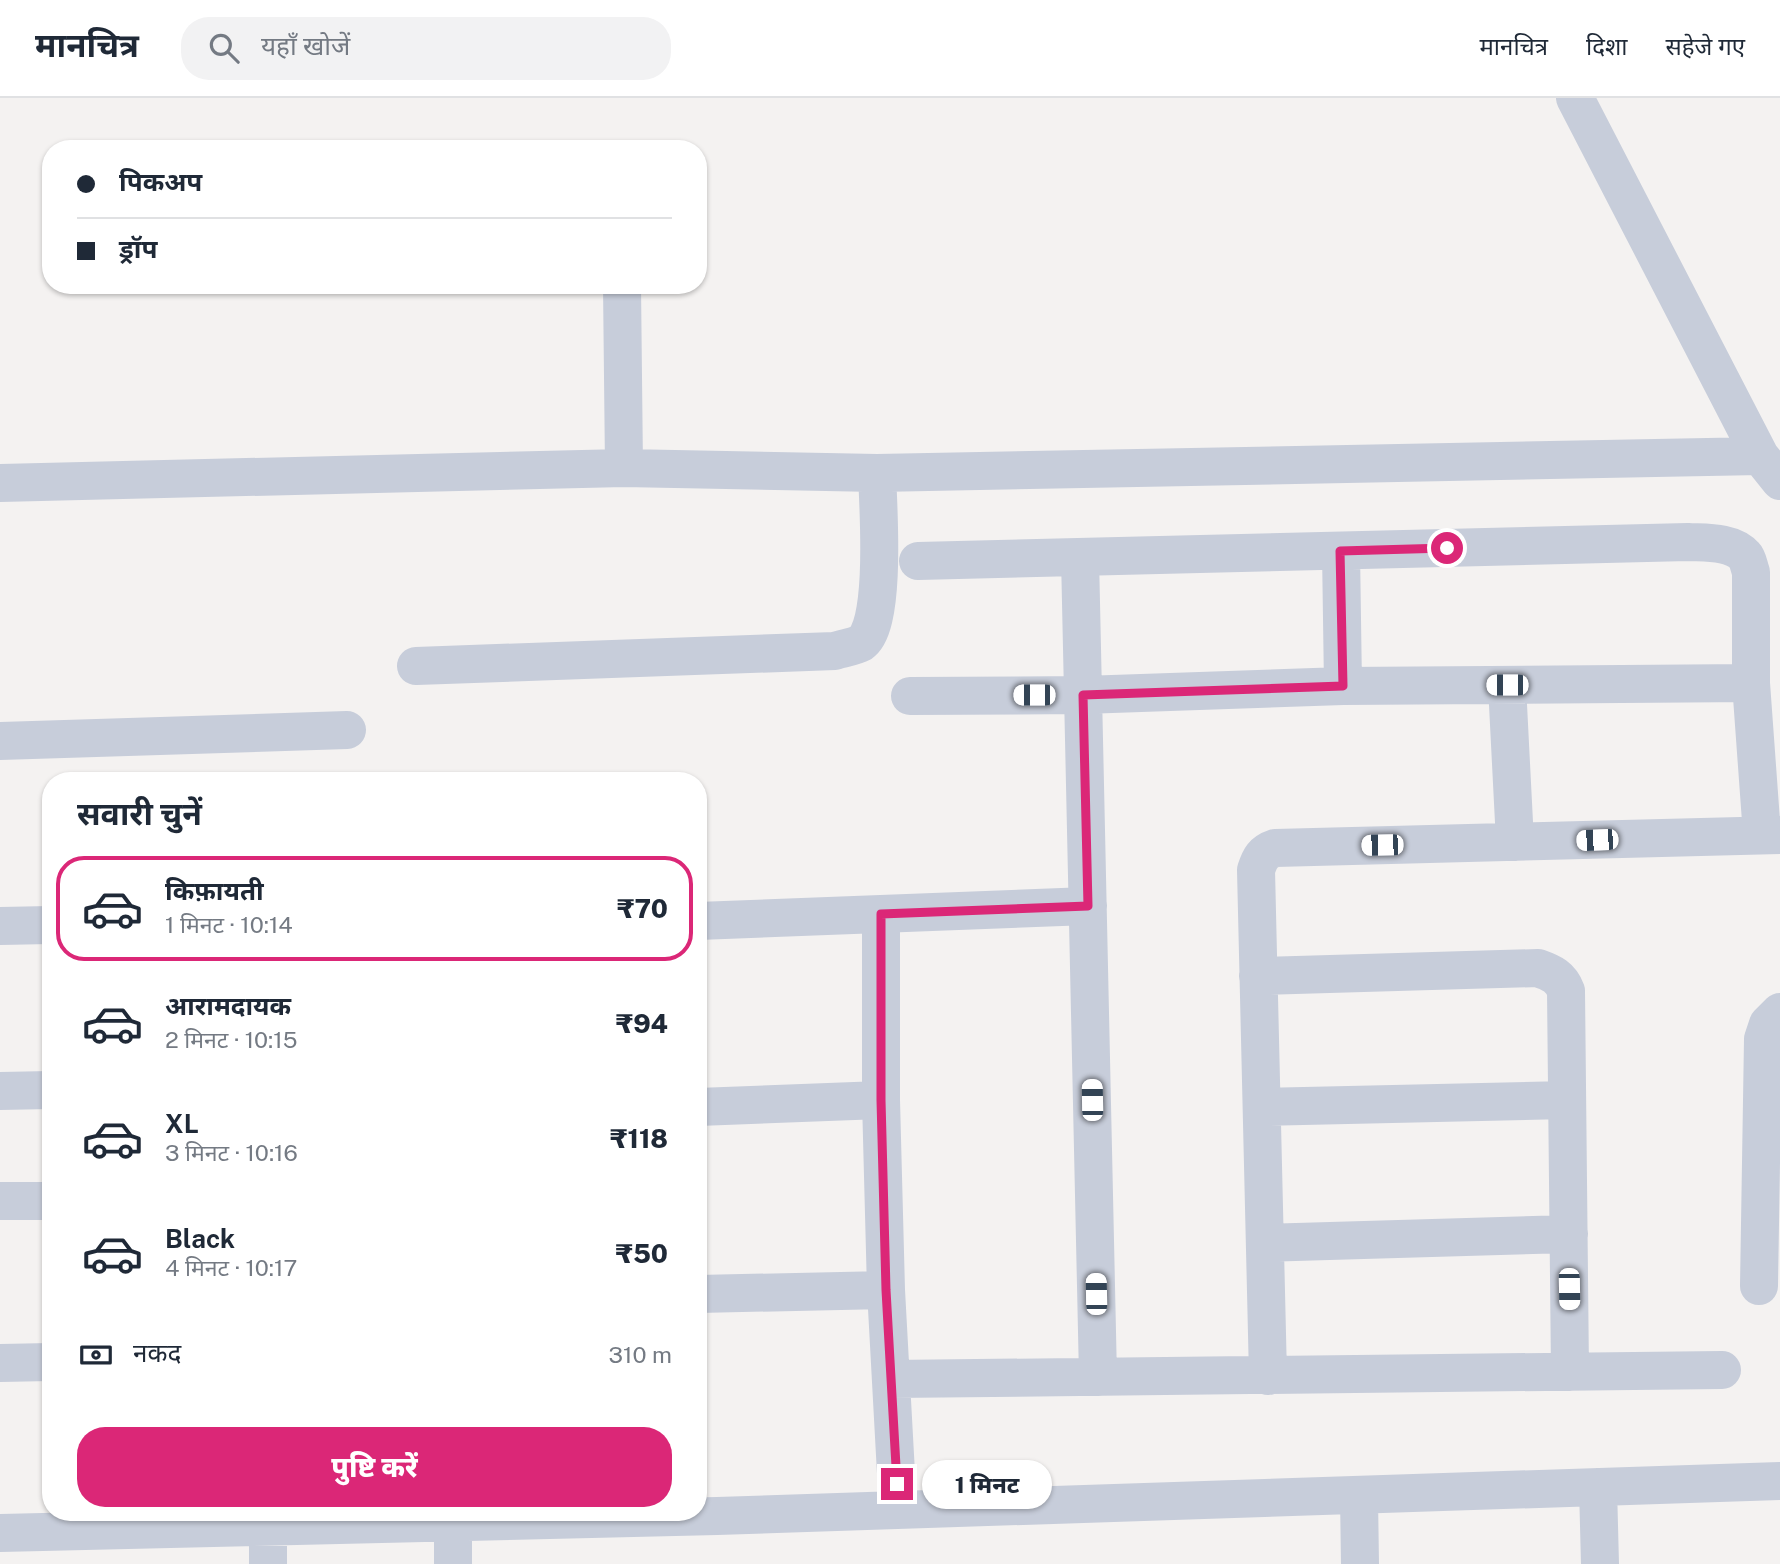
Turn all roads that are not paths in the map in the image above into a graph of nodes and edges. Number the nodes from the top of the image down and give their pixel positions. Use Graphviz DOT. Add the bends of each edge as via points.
graph roads {
  1 [pos="1574,98"];
  2 [pos="622,294"];
  3 [pos="624,468"];
  4 [pos="1770,469"];
  5 [pos="877,473"];
  6 [pos="0,483"];
  7 [pos="1340,551"];
  8 [pos="1080,557"];
  9 [pos="918,561"];
  10 [pos="416,666"];
  11 [pos="1751,683"];
  12 [pos="1507,685"];
  13 [pos="1343,686"];
  14 [pos="1083,695"];
  15 [pos="911,696"];
  16 [pos="347,730"];
  17 [pos="0,741"];
  18 [pos="1771,835"];
  19 [pos="1515,842"];
  20 [pos="1088,906"];
  21 [pos="881,914"];
  22 [pos="707,921"];
  23 [pos="42,925"];
  24 [pos="0,926"];
  25 [pos="1258,976"];
  26 [pos="1780,1012"];
  27 [pos="42,1090"];
  28 [pos="0,1091"];
  29 [pos="881,1100"];
  30 [pos="1567,1100"];
  31 [pos="707,1107"];
  32 [pos="1263,1107"];
  33 [pos="42,1200"];
  34 [pos="0,1201"];
  35 [pos="1569,1234"];
  36 [pos="1265,1243"];
  37 [pos="1759,1286"];
  38 [pos="886,1290"];
  39 [pos="707,1294"];
  40 [pos="42,1362"];
  41 [pos="0,1363"];
  42 [pos="1722,1370"];
  43 [pos="1570,1372"];
  44 [pos="1268,1376"];
  45 [pos="1098,1377"];
  46 [pos="891,1379"];
  47 [pos="1780,1481"];
  48 [pos="1598,1487"];
  49 [pos="1359,1496"];
  50 [pos="898,1510"];
  51 [pos="707,1515"];
  52 [pos="230,1521"];
  53 [pos="268,1521"];
  54 [pos="453,1521"];
  55 [pos="0,1533"];
  56 [pos="268,1564"];
  57 [pos="453,1564"];
  58 [pos="1360,1564"];
  59 [pos="1600,1564"];
  1 -- 4 [label="street"];
  2 -- 3 [label="street"];
  3 -- 5 [label="street"];
  3 -- 6 [label="street"];
  4 -- 5 [label="street"];
  5 -- 10 [label="street" via="877,597 872,627 862,642 835,651"];
  7 -- 8 [label="street"];
  7 -- 11 [label="street" via="1688,542 1733,548 1746,556 1751,572"];
  7 -- 13 [label="street"];
  8 -- 9 [label="street"];
  8 -- 14 [label="street"];
  11 -- 12 [label="street"];
  11 -- 18 [label="street"];
  12 -- 13 [label="street"];
  12 -- 19 [label="street"];
  13 -- 14 [label="street"];
  14 -- 15 [label="street"];
  14 -- 20 [label="street"];
  16 -- 17 [label="street"];
  18 -- 19 [label="street"];
  19 -- 25 [label="street" via="1265,851 1256,870"];
  20 -- 21 [label="street"];
  20 -- 45 [label="street"];
  21 -- 22 [label="street"];
  21 -- 29 [label="street"];
  23 -- 24 [label="street"];
  25 -- 30 [label="street" via="1547,971 1563,981 1566,991"];
  25 -- 32 [label="street"];
  26 -- 37 [label="street" via="1768,1024 1763,1039"];
  27 -- 28 [label="street"];
  29 -- 31 [label="street"];
  29 -- 38 [label="street"];
  30 -- 32 [label="street"];
  30 -- 35 [label="street"];
  32 -- 36 [label="street"];
  33 -- 34 [label="street"];
  35 -- 36 [label="street"];
  35 -- 43 [label="street"];
  36 -- 44 [label="street"];
  38 -- 39 [label="street"];
  38 -- 46 [label="street"];
  40 -- 41 [label="street"];
  42 -- 43 [label="street"];
  43 -- 44 [label="street"];
  44 -- 45 [label="street"];
  45 -- 46 [label="street"];
  46 -- 50 [label="street"];
  47 -- 48 [label="street"];
  48 -- 49 [label="street"];
  48 -- 59 [label="street"];
  49 -- 50 [label="street"];
  49 -- 58 [label="street"];
  50 -- 51 [label="street"];
  52 -- 55 [label="street"];
  53 -- 56 [label="street"];
  54 -- 57 [label="street"];
}
